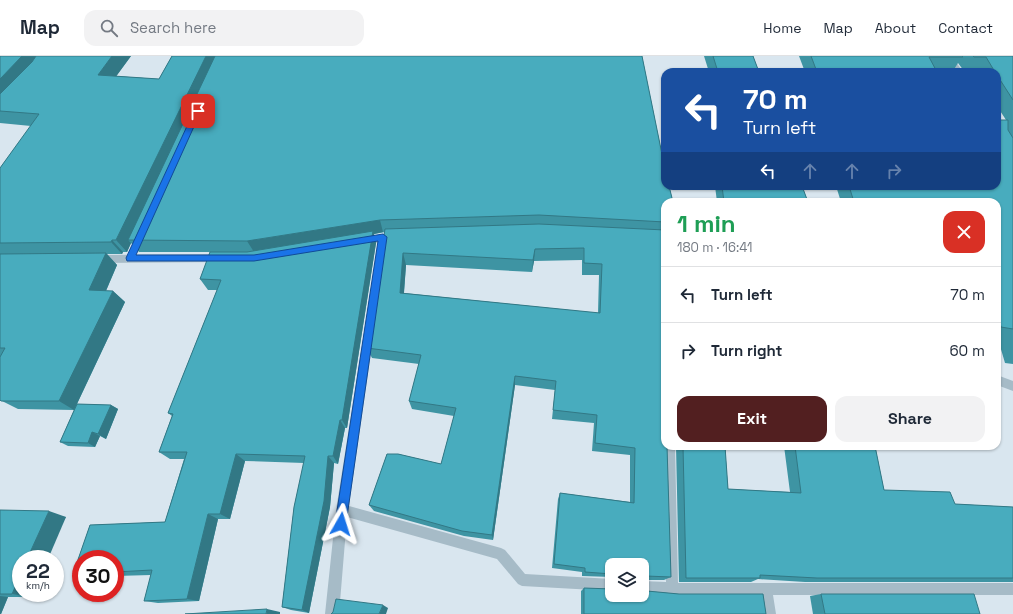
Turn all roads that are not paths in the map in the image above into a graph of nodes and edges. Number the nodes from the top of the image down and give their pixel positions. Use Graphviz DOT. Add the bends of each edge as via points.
graph roads {
  1 [pos="949,56"];
  2 [pos="956,68"];
  3 [pos="383,237"];
  4 [pos="406,237"];
  5 [pos="352,242"];
  6 [pos="230,258"];
  7 [pos="87,259"];
  8 [pos="1001,382"];
  9 [pos="1013,386"];
  10 [pos="669,450"];
  11 [pos="342,510"];
  12 [pos="605,585"];
  13 [pos="649,587"];
  14 [pos="672,589"];
  15 [pos="766,589"];
  16 [pos="1013,589"];
  17 [pos="332,614"];
  18 [pos="769,614"];
  1 -- 2 [label="street"];
  3 -- 4 [label="street"];
  3 -- 5 [label="street"];
  3 -- 11 [label="street"];
  6 -- 7 [label="street" via="132,255"];
  8 -- 9 [label="street"];
  10 -- 14 [label="street"];
  11 -- 12 [label="street" via="501,554 522,580"];
  11 -- 17 [label="street"];
  13 -- 14 [label="street"];
  14 -- 15 [label="street"];
  15 -- 16 [label="street"];
  15 -- 18 [label="street"];
}
